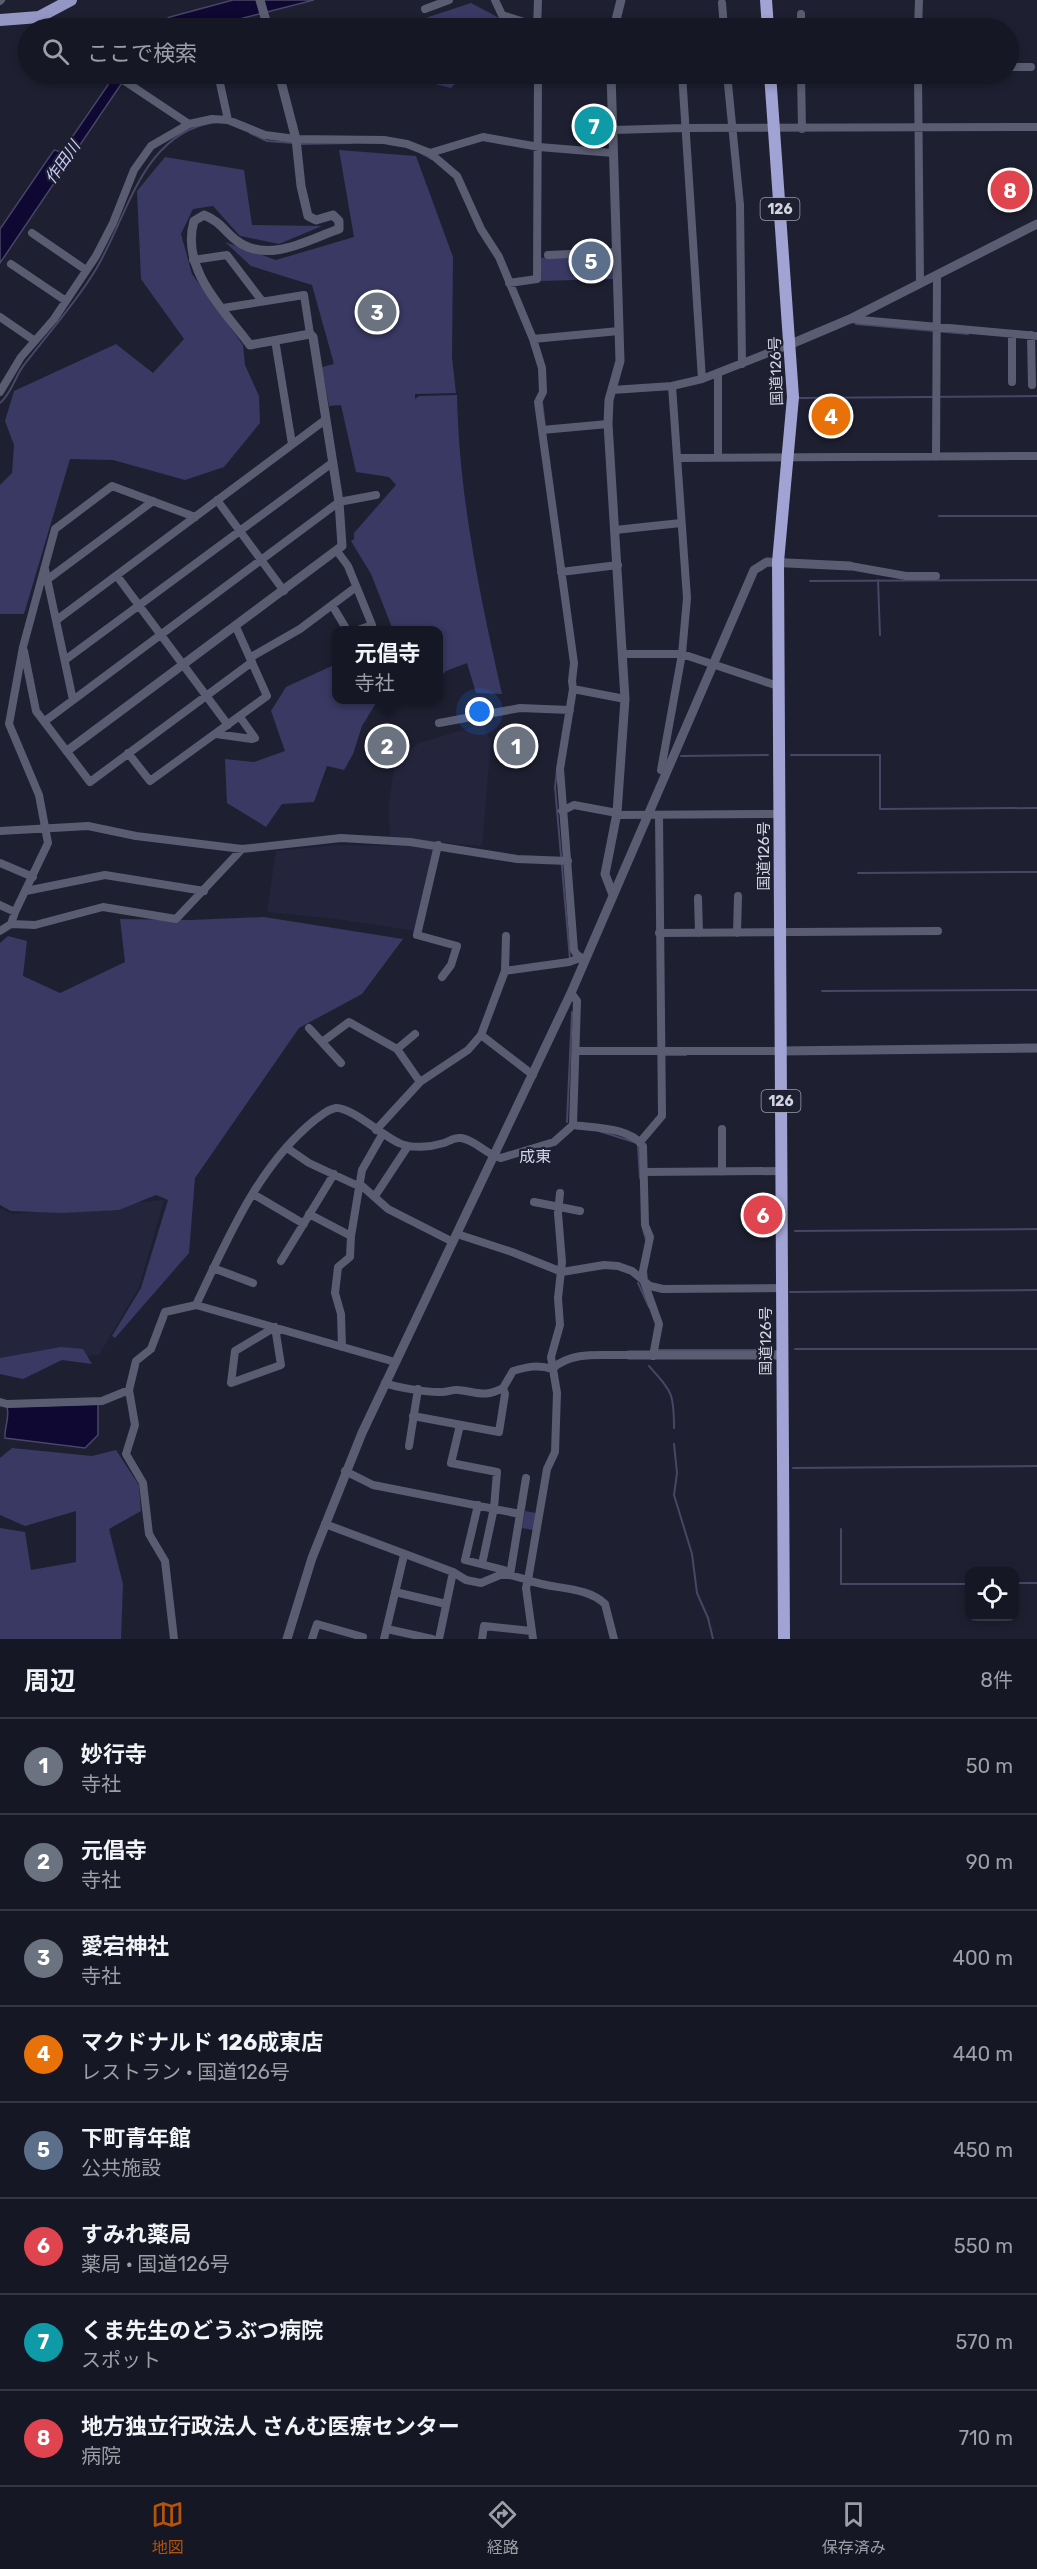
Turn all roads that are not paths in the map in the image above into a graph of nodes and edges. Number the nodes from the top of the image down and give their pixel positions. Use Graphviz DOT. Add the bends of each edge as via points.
graph roads {
  1 [pos="71,0"];
  2 [pos="260,0"];
  3 [pos="449,0"];
  4 [pos="495,0"];
  5 [pos="538,0"];
  6 [pos="919,0"];
  7 [pos="766,2"];
  8 [pos="722,3"];
  9 [pos="425,9"];
  10 [pos="801,14"];
  11 [pos="39,16"];
  12 [pos="18,18"];
  13 [pos="20,18"];
  14 [pos="265,18"];
  15 [pos="511,18"];
  16 [pos="537,18"];
  17 [pos="723,18"];
  18 [pos="767,18"];
  19 [pos="801,18"];
  20 [pos="918,18"];
  21 [pos="0,20"];
  22 [pos="1019,67"];
  23 [pos="1031,67"];
  24 [pos="131,84"];
  25 [pos="220,84"];
  26 [pos="282,84"];
  27 [pos="538,84"];
  28 [pos="611,84"];
  29 [pos="682,84"];
  30 [pos="728,84"];
  31 [pos="771,84"];
  32 [pos="801,84"];
  33 [pos="918,84"];
  34 [pos="228,120"];
  35 [pos="189,123"];
  36 [pos="684,128"];
  37 [pos="774,128"];
  38 [pos="919,128"];
  39 [pos="1037,128"];
  40 [pos="731,129"];
  41 [pos="802,129"];
  42 [pos="613,130"];
  43 [pos="296,142"];
  44 [pos="539,147"];
  45 [pos="430,153"];
  46 [pos="613,153"];
  47 [pos="1037,224"];
  48 [pos="32,233"];
  49 [pos="616,252"];
  50 [pos="548,255"];
  51 [pos="193,260"];
  52 [pos="11,264"];
  53 [pos="86,270"];
  54 [pos="937,275"];
  55 [pos="510,283"];
  56 [pos="920,283"];
  57 [pos="66,301"];
  58 [pos="262,301"];
  59 [pos="223,308"];
  60 [pos="0,316"];
  61 [pos="850,319"];
  62 [pos="936,327"];
  63 [pos="619,332"];
  64 [pos="310,334"];
  65 [pos="1012,334"];
  66 [pos="1034,336"];
  67 [pos="533,339"];
  68 [pos="275,340"];
  69 [pos="35,341"];
  70 [pos="791,344"];
  71 [pos="742,364"];
  72 [pos="718,373"];
  73 [pos="702,379"];
  74 [pos="1012,382"];
  75 [pos="1032,385"];
  76 [pos="672,386"];
  77 [pos="612,390"];
  78 [pos="0,392"];
  79 [pos="325,420"];
  80 [pos="608,424"];
  81 [pos="544,430"];
  82 [pos="291,444"];
  83 [pos="1037,456"];
  84 [pos="788,457"];
  85 [pos="936,457"];
  86 [pos="678,458"];
  87 [pos="718,458"];
  88 [pos="332,463"];
  89 [pos="376,495"];
  90 [pos="217,500"];
  91 [pos="153,501"];
  92 [pos="339,502"];
  93 [pos="195,516"];
  94 [pos="681,523"];
  95 [pos="615,530"];
  96 [pos="239,531"];
  97 [pos="336,551"];
  98 [pos="261,560"];
  99 [pos="778,562"];
  100 [pos="618,565"];
  101 [pos="850,566"];
  102 [pos="45,568"];
  103 [pos="564,572"];
  104 [pos="117,576"];
  105 [pos="936,576"];
  106 [pos="48,579"];
  107 [pos="356,587"];
  108 [pos="284,591"];
  109 [pos="139,605"];
  110 [pos="332,605"];
  111 [pos="58,619"];
  112 [pos="345,626"];
  113 [pos="369,626"];
  114 [pos="236,627"];
  115 [pos="161,635"];
  116 [pos="24,647"];
  117 [pos="624,654"];
  118 [pos="682,654"];
  119 [pos="65,660"];
  120 [pos="251,660"];
  121 [pos="713,664"];
  122 [pos="184,665"];
  123 [pos="573,686"];
  124 [pos="778,686"];
  125 [pos="206,694"];
  126 [pos="625,699"];
  127 [pos="73,700"];
  128 [pos="570,710"];
  129 [pos="240,717"];
  130 [pos="45,721"];
  131 [pos="440,723"];
  132 [pos="228,725"];
  133 [pos="216,734"];
  134 [pos="67,751"];
  135 [pos="128,753"];
  136 [pos="666,771"];
  137 [pos="562,811"];
  138 [pos="616,814"];
  139 [pos="778,814"];
  140 [pos="659,815"];
  141 [pos="648,816"];
  142 [pos="44,828"];
  143 [pos="0,831"];
  144 [pos="438,845"];
  145 [pos="242,849"];
  146 [pos="565,860"];
  147 [pos="0,863"];
  148 [pos="33,877"];
  149 [pos="26,891"];
  150 [pos="204,891"];
  151 [pos="613,895"];
  152 [pos="738,896"];
  153 [pos="698,898"];
  154 [pos="0,905"];
  155 [pos="15,912"];
  156 [pos="11,924"];
  157 [pos="938,931"];
  158 [pos="0,932"];
  159 [pos="660,933"];
  160 [pos="699,933"];
  161 [pos="737,933"];
  162 [pos="780,933"];
  163 [pos="506,936"];
  164 [pos="582,959"];
  165 [pos="505,971"];
  166 [pos="442,978"];
  167 [pos="571,993"];
  168 [pos="309,1028"];
  169 [pos="415,1034"];
  170 [pos="481,1035"];
  171 [pos="322,1042"];
  172 [pos="1037,1048"];
  173 [pos="397,1049"];
  174 [pos="577,1051"];
  175 [pos="780,1051"];
  176 [pos="661,1052"];
  177 [pos="341,1063"];
  178 [pos="533,1075"];
  179 [pos="420,1082"];
  180 [pos="573,1125"];
  181 [pos="722,1129"];
  182 [pos="379,1132"];
  183 [pos="640,1142"];
  184 [pos="408,1146"];
  185 [pos="287,1148"];
  186 [pos="495,1157"];
  187 [pos="781,1171"];
  188 [pos="644,1172"];
  189 [pos="722,1172"];
  190 [pos="334,1174"];
  191 [pos="361,1185"];
  192 [pos="560,1193"];
  193 [pos="253,1194"];
  194 [pos="375,1196"];
  195 [pos="534,1202"];
  196 [pos="559,1206"];
  197 [pos="580,1211"];
  198 [pos="309,1214"];
  199 [pos="304,1224"];
  200 [pos="351,1236"];
  201 [pos="455,1238"];
  202 [pos="281,1261"];
  203 [pos="213,1269"];
  204 [pos="562,1272"];
  205 [pos="644,1282"];
  206 [pos="253,1284"];
  207 [pos="781,1288"];
  208 [pos="196,1305"];
  209 [pos="275,1327"];
  210 [pos="342,1347"];
  211 [pos="629,1355"];
  212 [pos="781,1355"];
  213 [pos="653,1356"];
  214 [pos="395,1362"];
  215 [pos="552,1370"];
  216 [pos="385,1383"];
  217 [pos="503,1388"];
  218 [pos="418,1389"];
  219 [pos="129,1390"];
  220 [pos="0,1402"];
  221 [pos="413,1416"];
  222 [pos="460,1425"];
  223 [pos="409,1446"];
  224 [pos="345,1472"];
  225 [pos="526,1478"];
  226 [pos="478,1505"];
  227 [pos="494,1508"];
  228 [pos="520,1514"];
  229 [pos="325,1524"];
  230 [pos="404,1555"];
  231 [pos="482,1564"];
  232 [pos="453,1572"];
  233 [pos="510,1575"];
  234 [pos="528,1580"];
  235 [pos="395,1592"];
  236 [pos="446,1604"];
  237 [pos="387,1629"];
  238 [pos="532,1635"];
  239 [pos="174,1639"];
  240 [pos="287,1639"];
  241 [pos="312,1639"];
  242 [pos="362,1639"];
  243 [pos="384,1639"];
  244 [pos="432,1639"];
  245 [pos="439,1639"];
  246 [pos="482,1639"];
  247 [pos="614,1639"];
  248 [pos="784,1639"];
  1 -- 11 [label="main road"];
  2 -- 14 [label="street"];
  3 -- 9 [label="street"];
  4 -- 15 [label="street" via="502,15"];
  5 -- 16 [label="street"];
  6 -- 20 [label="street"];
  7 -- 18 [label="highway"];
  8 -- 17 [label="street"];
  10 -- 19 [label="street"];
  11 -- 13 [label="main road"];
  12 -- 21 [label="main road"];
  22 -- 23 [label="street"];
  24 -- 35 [label="street"];
  25 -- 34 [label="street"];
  26 -- 43 [label="street"];
  27 -- 44 [label="street"];
  28 -- 42 [label="street"];
  29 -- 36 [label="street"];
  30 -- 40 [label="street"];
  31 -- 37 [label="highway, 国道126号 / 126"];
  32 -- 41 [label="street"];
  33 -- 38 [label="street"];
  34 -- 35 [label="street" via="212,118"];
  34 -- 43 [label="street"];
  35 -- 53 [label="street" via="151,146 134,170 113,223"];
  36 -- 40 [label="street"];
  36 -- 42 [label="street"];
  36 -- 73 [label="street"];
  37 -- 40 [label="street"];
  37 -- 41 [label="street"];
  37 -- 70 [label="highway, 国道126号 / 126"];
  38 -- 39 [label="street"];
  38 -- 41 [label="street"];
  38 -- 56 [label="street"];
  40 -- 71 [label="street" via="740,205"];
  42 -- 46 [label="street"];
  43 -- 45 [label="street" via="384,141"];
  43 -- 51 [label="street" via="308,216 316,220 333,215 339,221 339,229 282,250 261,250 237,242 216,220 204,215 194,221 190,236"];
  44 -- 45 [label="street" via="483,137"];
  44 -- 46 [label="street"];
  44 -- 55 [label="street" via="537,279"];
  45 -- 55 [label="street" via="457,176"];
  46 -- 49 [label="street"];
  47 -- 54 [label="street"];
  48 -- 53 [label="street"];
  49 -- 50 [label="street"];
  49 -- 63 [label="street"];
  51 -- 58 [label="street" via="227,255"];
  51 -- 59 [label="street"];
  52 -- 57 [label="street"];
  53 -- 57 [label="street"];
  54 -- 56 [label="street"];
  54 -- 62 [label="street"];
  55 -- 67 [label="street"];
  56 -- 61 [label="street"];
  57 -- 69 [label="street"];
  58 -- 59 [label="street"];
  58 -- 64 [label="street" via="304,295"];
  59 -- 68 [label="street" via="250,345"];
  60 -- 69 [label="street"];
  61 -- 62 [label="street"];
  61 -- 70 [label="street"];
  62 -- 65 [label="street"];
  62 -- 85 [label="street"];
  63 -- 67 [label="street"];
  63 -- 77 [label="street" via="620,361"];
  64 -- 68 [label="street"];
  64 -- 79 [label="street"];
  65 -- 66 [label="street"];
  65 -- 74 [label="street"];
  66 -- 75 [label="street"];
  67 -- 81 [label="street" via="542,368"];
  68 -- 82 [label="street"];
  69 -- 78 [label="street"];
  70 -- 71 [label="street"];
  70 -- 84 [label="highway, 国道126号 / 126" via="793,397"];
  71 -- 72 [label="street"];
  72 -- 73 [label="street"];
  72 -- 87 [label="street"];
  73 -- 76 [label="street"];
  76 -- 77 [label="street"];
  76 -- 86 [label="street"];
  77 -- 80 [label="street"];
  79 -- 82 [label="street"];
  79 -- 88 [label="street"];
  80 -- 81 [label="street"];
  80 -- 95 [label="street"];
  81 -- 103 [label="street"];
  82 -- 90 [label="street"];
  83 -- 85 [label="street"];
  84 -- 85 [label="street"];
  84 -- 87 [label="street"];
  84 -- 99 [label="highway, 国道126号 / 126"];
  86 -- 87 [label="street"];
  86 -- 94 [label="street"];
  88 -- 92 [label="street"];
  88 -- 96 [label="street"];
  89 -- 92 [label="street"];
  90 -- 93 [label="street"];
  90 -- 96 [label="street"];
  91 -- 93 [label="street"];
  91 -- 102 [label="street" via="112,486 55,529"];
  91 -- 106 [label="street"];
  92 -- 97 [label="street" via="342,546"];
  92 -- 98 [label="street"];
  93 -- 104 [label="street"];
  94 -- 95 [label="street"];
  94 -- 118 [label="street" via="687,598"];
  95 -- 100 [label="street"];
  96 -- 98 [label="street"];
  96 -- 109 [label="street"];
  97 -- 107 [label="street" via="348,566"];
  97 -- 108 [label="street"];
  98 -- 108 [label="street"];
  98 -- 115 [label="street"];
  99 -- 101 [label="street"];
  99 -- 121 [label="street" via="767,562 754,570"];
  99 -- 124 [label="highway, 国道126号 / 126"];
  100 -- 103 [label="street"];
  100 -- 117 [label="street"];
  101 -- 105 [label="street" via="906,576"];
  102 -- 106 [label="street"];
  102 -- 116 [label="street"];
  103 -- 123 [label="street"];
  104 -- 109 [label="street"];
  104 -- 111 [label="street"];
  106 -- 111 [label="street"];
  107 -- 110 [label="street"];
  107 -- 113 [label="street"];
  108 -- 114 [label="street"];
  109 -- 115 [label="street"];
  109 -- 119 [label="street"];
  110 -- 112 [label="street"];
  110 -- 120 [label="street"];
  111 -- 119 [label="street"];
  114 -- 120 [label="street"];
  114 -- 122 [label="street"];
  115 -- 122 [label="street"];
  115 -- 127 [label="street"];
  116 -- 130 [label="street" via="36,711"];
  116 -- 142 [label="street" via="9,724 39,795"];
  117 -- 118 [label="street"];
  117 -- 126 [label="street"];
  118 -- 121 [label="street"];
  118 -- 136 [label="street" via="661,770"];
  119 -- 127 [label="street"];
  120 -- 125 [label="street"];
  120 -- 129 [label="street" via="267,696"];
  121 -- 124 [label="street"];
  121 -- 136 [label="street"];
  122 -- 125 [label="street"];
  122 -- 134 [label="street"];
  123 -- 126 [label="street"];
  123 -- 128 [label="street"];
  124 -- 139 [label="highway, 国道126号 / 126"];
  125 -- 132 [label="street"];
  125 -- 135 [label="street"];
  126 -- 138 [label="street"];
  127 -- 130 [label="street"];
  128 -- 131 [label="street" via="520,708"];
  128 -- 137 [label="street" via="560,769"];
  129 -- 132 [label="street"];
  129 -- 133 [label="street" via="255,738"];
  130 -- 134 [label="street"];
  132 -- 133 [label="street"];
  133 -- 135 [label="street" via="150,781"];
  134 -- 135 [label="street" via="90,782"];
  136 -- 141 [label="street"];
  137 -- 138 [label="street" via="574,805"];
  137 -- 146 [label="street"];
  138 -- 141 [label="street"];
  138 -- 151 [label="street" via="605,874"];
  139 -- 140 [label="street"];
  139 -- 162 [label="highway, 国道126号 / 126"];
  140 -- 141 [label="street"];
  140 -- 159 [label="street"];
  141 -- 151 [label="street"];
  142 -- 143 [label="street"];
  142 -- 145 [label="street" via="88,826"];
  142 -- 148 [label="street" via="48,843"];
  144 -- 145 [label="street" via="341,838"];
  144 -- 146 [label="street" via="517,859"];
  144 -- 166 [label="street" via="417,935 457,946"];
  145 -- 150 [label="street"];
  146 -- 164 [label="street" via="574,950"];
  147 -- 148 [label="street"];
  148 -- 149 [label="street"];
  149 -- 150 [label="street" via="105,874"];
  149 -- 155 [label="street"];
  150 -- 156 [label="street" via="176,919 103,907 35,925"];
  151 -- 164 [label="street"];
  152 -- 161 [label="street"];
  153 -- 160 [label="street"];
  154 -- 155 [label="street"];
  155 -- 156 [label="street"];
  156 -- 158 [label="street"];
  157 -- 162 [label="street"];
  159 -- 160 [label="street"];
  159 -- 176 [label="street"];
  160 -- 161 [label="street"];
  161 -- 162 [label="street"];
  162 -- 175 [label="highway, 国道126号 / 126"];
  163 -- 165 [label="street"];
  164 -- 165 [label="street"];
  164 -- 167 [label="street"];
  165 -- 170 [label="street"];
  167 -- 174 [label="street" via="577,1001"];
  167 -- 178 [label="street"];
  168 -- 171 [label="street"];
  169 -- 173 [label="street"];
  170 -- 178 [label="street"];
  170 -- 179 [label="street" via="468,1050"];
  171 -- 173 [label="street" via="349,1022"];
  171 -- 177 [label="street"];
  172 -- 175 [label="street"];
  173 -- 179 [label="street"];
  174 -- 176 [label="street"];
  174 -- 180 [label="street"];
  175 -- 176 [label="street"];
  175 -- 187 [label="highway, 国道126号 / 126"];
  176 -- 183 [label="street" via="662,1116"];
  178 -- 186 [label="street"];
  179 -- 182 [label="street"];
  180 -- 183 [label="street" via="614,1130"];
  180 -- 186 [label="street" via="547,1145"];
  181 -- 189 [label="street"];
  182 -- 184 [label="street"];
  182 -- 185 [label="street" via="338,1108 308,1126"];
  182 -- 191 [label="street" via="362,1170"];
  183 -- 188 [label="street"];
  184 -- 186 [label="street" via="430,1146 463,1138"];
  184 -- 194 [label="street"];
  185 -- 190 [label="street"];
  185 -- 193 [label="street"];
  186 -- 201 [label="street"];
  187 -- 189 [label="street"];
  187 -- 207 [label="highway, 国道126号 / 126"];
  188 -- 189 [label="street"];
  188 -- 205 [label="street" via="645,1225 650,1237"];
  190 -- 191 [label="street"];
  190 -- 198 [label="street"];
  191 -- 194 [label="street"];
  191 -- 200 [label="street"];
  192 -- 196 [label="street"];
  193 -- 199 [label="street"];
  193 -- 203 [label="street"];
  194 -- 201 [label="street" via="388,1209"];
  195 -- 196 [label="street"];
  196 -- 197 [label="street"];
  196 -- 204 [label="street"];
  198 -- 199 [label="street"];
  198 -- 200 [label="street"];
  199 -- 202 [label="street"];
  200 -- 210 [label="street" via="350,1257 338,1267 335,1293 341,1314"];
  201 -- 204 [label="street" via="512,1252"];
  201 -- 214 [label="street"];
  203 -- 206 [label="street"];
  203 -- 208 [label="street"];
  204 -- 205 [label="street" via="618,1266 632,1271"];
  204 -- 215 [label="street" via="558,1298 560,1325 551,1357"];
  205 -- 207 [label="street" via="663,1289"];
  205 -- 213 [label="street" via="659,1324"];
  207 -- 212 [label="highway, 国道126号 / 126"];
  208 -- 209 [label="street"];
  208 -- 219 [label="street" via="165,1312 151,1348 136,1361"];
  209 -- 209 [label="street" via="235,1351 231,1383 281,1365"];
  209 -- 210 [label="street"];
  210 -- 214 [label="street"];
  211 -- 213 [label="street"];
  211 -- 215 [label="street" via="574,1356"];
  212 -- 213 [label="street"];
  212 -- 248 [label="highway, 国道126号 / 126"];
  214 -- 216 [label="street"];
  215 -- 217 [label="street" via="530,1366 513,1371"];
  215 -- 234 [label="street" via="556,1393 555,1452 547,1469"];
  216 -- 218 [label="street"];
  216 -- 224 [label="street"];
  217 -- 218 [label="street" via="491,1394"];
  217 -- 222 [label="street" via="499,1432"];
  218 -- 221 [label="street"];
  219 -- 220 [label="street" via="102,1401"];
  219 -- 239 [label="street" via="135,1425 126,1454 143,1483 149,1534 165,1561"];
  221 -- 222 [label="street"];
  221 -- 223 [label="street"];
  222 -- 227 [label="street" via="451,1463 496,1472"];
  224 -- 226 [label="street" via="372,1485"];
  224 -- 229 [label="street"];
  225 -- 228 [label="street"];
  226 -- 227 [label="street"];
  226 -- 231 [label="street" via="465,1560"];
  227 -- 228 [label="street"];
  227 -- 231 [label="street"];
  228 -- 233 [label="street"];
  229 -- 230 [label="street"];
  229 -- 240 [label="street"];
  230 -- 232 [label="street"];
  230 -- 235 [label="street"];
  231 -- 233 [label="street"];
  232 -- 233 [label="street" via="481,1583"];
  232 -- 236 [label="street"];
  233 -- 234 [label="street"];
  234 -- 238 [label="street"];
  234 -- 247 [label="street" via="576,1590 601,1600"];
  235 -- 236 [label="street"];
  235 -- 237 [label="street"];
  236 -- 245 [label="street"];
  237 -- 243 [label="street"];
  237 -- 244 [label="street"];
  238 -- 246 [label="street" via="484,1626"];
  241 -- 242 [label="street" via="317,1623"];
}
